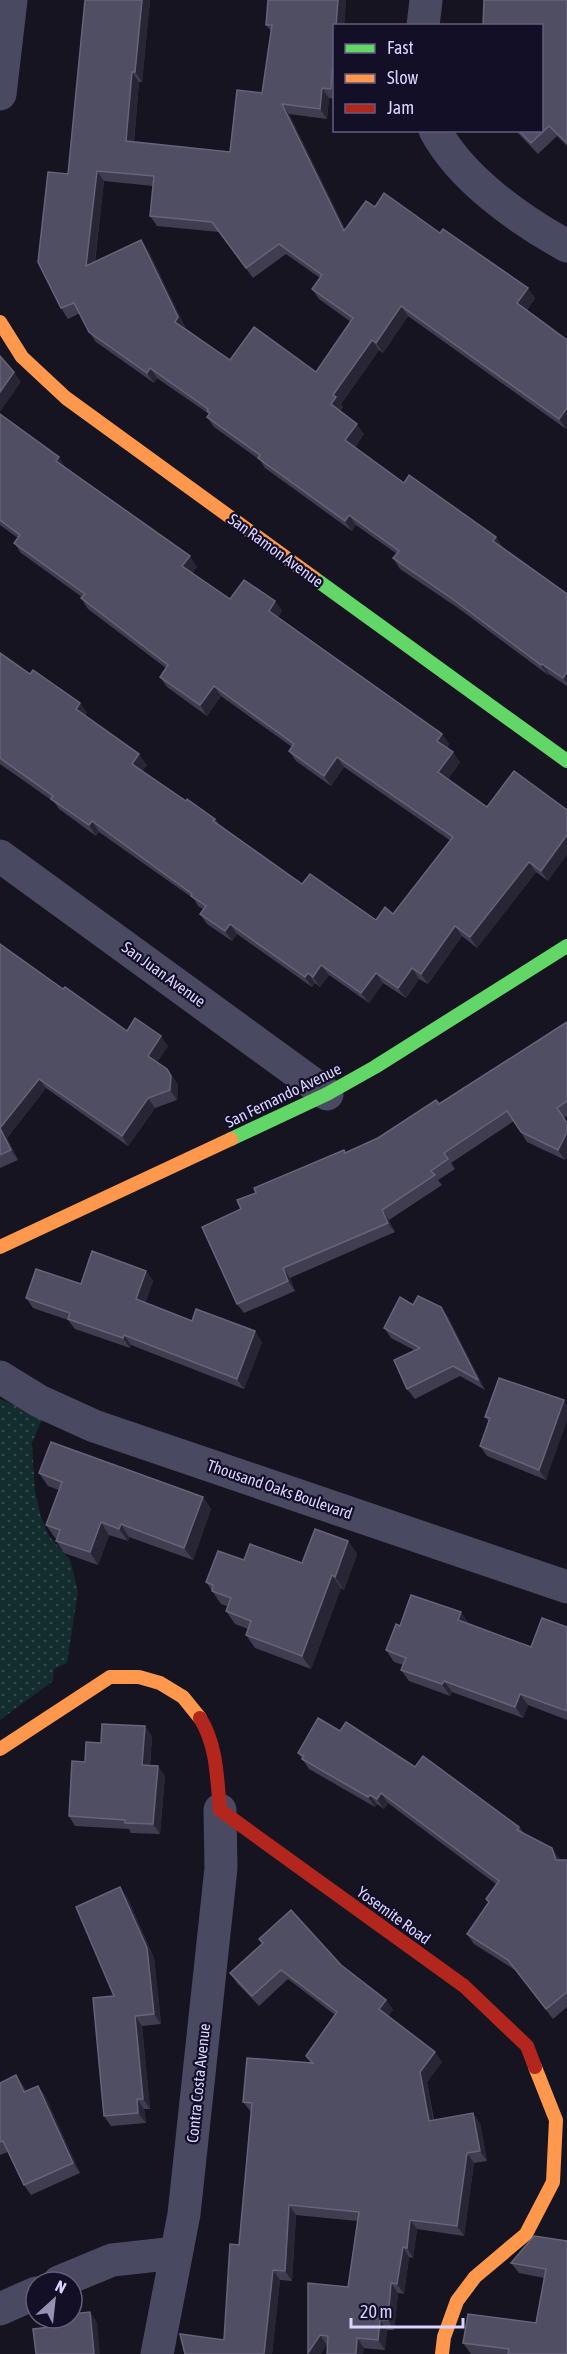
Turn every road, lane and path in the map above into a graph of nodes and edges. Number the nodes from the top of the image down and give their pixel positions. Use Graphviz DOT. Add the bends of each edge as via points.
graph roads {
  1 [pos="10,0"];
  2 [pos="426,0"];
  3 [pos="423,24"];
  4 [pos="0,94"];
  5 [pos="436,132"];
  6 [pos="567,246"];
  7 [pos="0,322"];
  8 [pos="567,761"];
  9 [pos="0,856"];
  10 [pos="567,946"];
  11 [pos="327,1094"];
  12 [pos="0,1247"];
  13 [pos="0,1377"];
  14 [pos="567,1587"];
  15 [pos="0,1749"];
  16 [pos="220,1810"];
  17 [pos="176,2253"];
  18 [pos="84,2272"];
  19 [pos="24,2298"];
  20 [pos="0,2309"];
  21 [pos="157,2354"];
  22 [pos="442,2354"];
  1 -- 4 [label="street"];
  2 -- 3 [label="street"];
  5 -- 6 [label="street" via="458,164 494,197"];
  7 -- 8 [label="street, San Ramon Avenue" via="22,357 66,398"];
  9 -- 11 [label="street, San Juan Avenue"];
  10 -- 11 [label="street, San Fernando Avenue"];
  11 -- 12 [label="street, San Fernando Avenue"];
  13 -- 14 [label="street, Thousand Oaks Boulevard" via="39,1401 94,1426"];
  15 -- 16 [label="street" via="110,1677 130,1674 153,1679 183,1694 206,1722"];
  16 -- 17 [label="street, Contra Costa Avenue" via="221,1868 184,2214"];
  16 -- 22 [label="street, Yosemite Road" via="464,1986 527,2046 555,2120 553,2182 526,2234 475,2277 457,2301"];
  17 -- 18 [label="street" via="112,2260"];
  17 -- 21 [label="street, Contra Costa Avenue"];
  19 -- 20 [label="street"];
}
